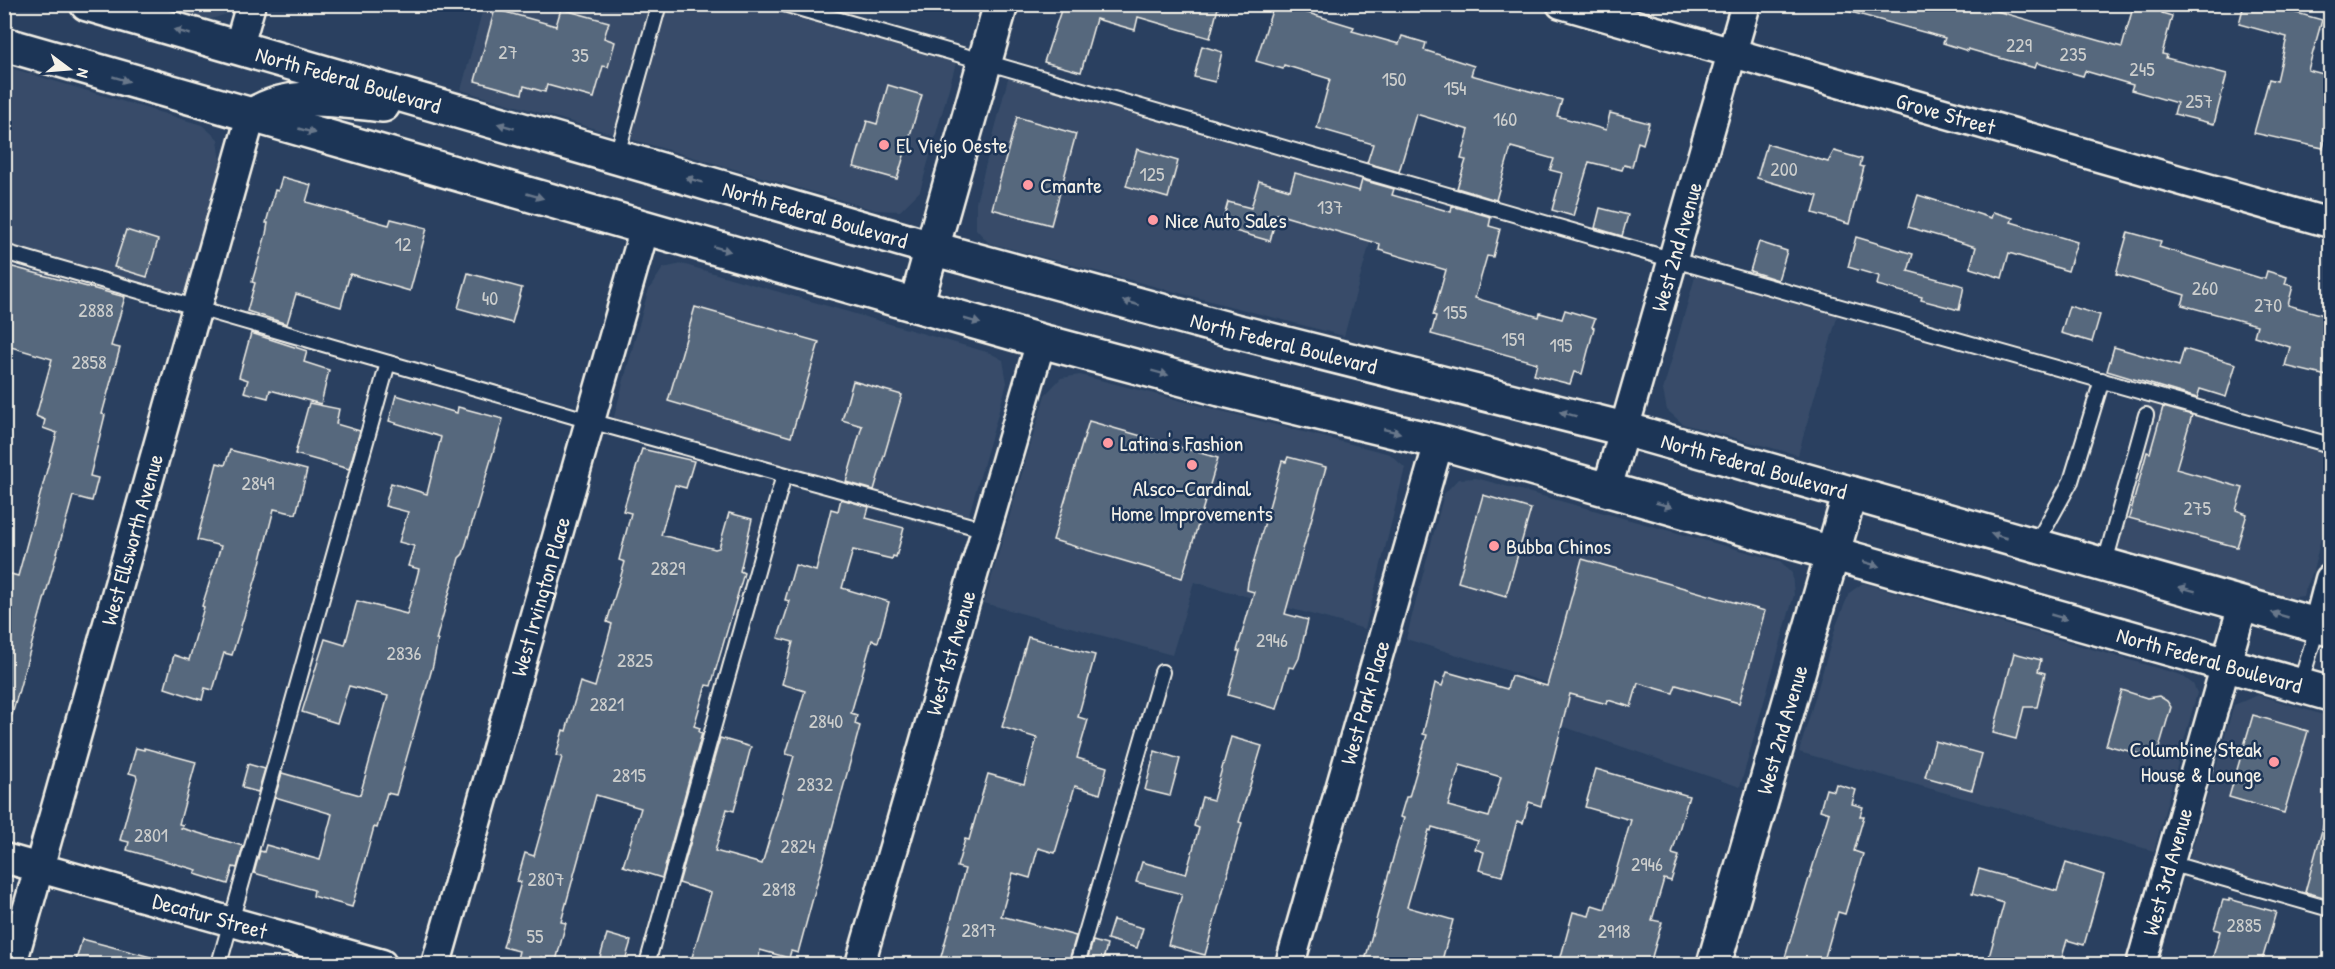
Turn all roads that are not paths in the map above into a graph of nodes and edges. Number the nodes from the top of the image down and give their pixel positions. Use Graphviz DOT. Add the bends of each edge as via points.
graph roads {
  1 [pos="87,4"];
  2 [pos="251,4"];
  3 [pos="660,4"];
  4 [pos="784,4"];
  5 [pos="1001,4"];
  6 [pos="1561,4"];
  7 [pos="1746,4"];
  8 [pos="4,44"];
  9 [pos="238,48"];
  10 [pos="1732,52"];
  11 [pos="984,62"];
  12 [pos="460,112"];
  13 [pos="251,116"];
  14 [pos="616,158"];
  15 [pos="2331,223"];
  16 [pos="645,227"];
  17 [pos="932,248"];
  18 [pos="4,252"];
  19 [pos="1673,259"];
  20 [pos="916,305"];
  21 [pos="197,307"];
  22 [pos="1041,341"];
  23 [pos="388,363"];
  24 [pos="2102,380"];
  25 [pos="2146,415"];
  26 [pos="590,420"];
  27 [pos="1624,429"];
  28 [pos="1439,442"];
  29 [pos="2331,445"];
  30 [pos="784,475"];
  31 [pos="1607,489"];
  32 [pos="1850,493"];
  33 [pos="986,530"];
  34 [pos="2035,546"];
  35 [pos="1833,552"];
  36 [pos="2104,566"];
  37 [pos="2331,579"];
  38 [pos="2243,604"];
  39 [pos="2324,627"];
  40 [pos="2225,664"];
  41 [pos="1162,672"];
  42 [pos="2315,689"];
  43 [pos="4,858"];
  44 [pos="2169,863"];
  45 [pos="40,868"];
  46 [pos="2331,909"];
  47 [pos="231,922"];
  48 [pos="12,964"];
  49 [pos="219,964"];
  50 [pos="382,964"];
  51 [pos="436,964"];
  52 [pos="647,964"];
  53 [pos="860,964"];
  54 [pos="1077,964"];
  55 [pos="1290,964"];
  56 [pos="1714,964"];
  57 [pos="2141,964"];
  9 -- 1 [label="main road, North Federal Boulevard, one-way"];
  2 -- 9 [label="street"];
  3 -- 14 [label="lane"];
  4 -- 11 [label="lane"];
  5 -- 11 [label="main road"];
  6 -- 10 [label="street, Grove Street"];
  7 -- 10 [label="street, West 2nd Avenue"];
  8 -- 13 [label="main road, North Federal Boulevard, one-way"];
  9 -- 12 [label="main road, North Federal Boulevard"];
  10 -- 15 [label="street, Grove Street"];
  10 -- 19 [label="street, West 2nd Avenue"];
  11 -- 17 [label="main road"];
  11 -- 19 [label="lane"];
  12 -- 13 [label="main road" via="290,99 264,107"];
  14 -- 12 [label="main road, North Federal Boulevard, one-way"];
  13 -- 16 [label="main road, North Federal Boulevard, one-way"];
  13 -- 21 [label="street, West Ellsworth Avenue"];
  17 -- 14 [label="main road, North Federal Boulevard, one-way"];
  16 -- 20 [label="main road, North Federal Boulevard, one-way"];
  16 -- 26 [label="street, West Irvington Place"];
  17 -- 20 [label="main road"];
  27 -- 17 [label="main road, North Federal Boulevard, one-way" via="1235,331"];
  18 -- 21 [label="lane"];
  19 -- 24 [label="lane"];
  19 -- 27 [label="street, West 2nd Avenue"];
  20 -- 22 [label="main road, North Federal Boulevard, one-way"];
  21 -- 23 [label="lane"];
  21 -- 45 [label="street, West Ellsworth Avenue"];
  22 -- 28 [label="main road, North Federal Boulevard, one-way"];
  22 -- 33 [label="street, West 1st Avenue"];
  23 -- 26 [label="lane"];
  23 -- 47 [label="lane"];
  24 -- 29 [label="lane"];
  24 -- 34 [label="lane" via="2071,481"];
  25 -- 36 [label="lane"];
  26 -- 30 [label="lane"];
  26 -- 51 [label="street, West Irvington Place"];
  27 -- 31 [label="street, West 2nd Avenue"];
  27 -- 32 [label="main road, North Federal Boulevard"];
  28 -- 31 [label="main road, North Federal Boulevard"];
  28 -- 55 [label="street, West Park Place"];
  30 -- 33 [label="lane"];
  30 -- 52 [label="lane"];
  31 -- 35 [label="main road, North Federal Boulevard, one-way"];
  34 -- 32 [label="main road, North Federal Boulevard, one-way"];
  32 -- 35 [label="main road, West 2nd Avenue"];
  33 -- 53 [label="street, West 1st Avenue"];
  34 -- 36 [label="main road, North Federal Boulevard"];
  35 -- 40 [label="main road, North Federal Boulevard, one-way"];
  35 -- 56 [label="main road, West 2nd Avenue"];
  38 -- 36 [label="main road, North Federal Boulevard, one-way"];
  37 -- 39 [label="street"];
  39 -- 38 [label="main road, North Federal Boulevard, one-way"];
  38 -- 40 [label="street, West 3rd Avenue"];
  39 -- 42 [label="lane"];
  40 -- 42 [label="main road, North Federal Boulevard"];
  40 -- 44 [label="street, West 3rd Avenue"];
  41 -- 54 [label="lane"];
  43 -- 45 [label="street, Decatur Street"];
  44 -- 46 [label="lane"];
  44 -- 57 [label="street, West 3rd Avenue"];
  45 -- 47 [label="street, Decatur Street"];
  45 -- 48 [label="street, West Ellsworth Avenue"];
  47 -- 49 [label="lane"];
  47 -- 50 [label="street, Decatur Street"];
}
